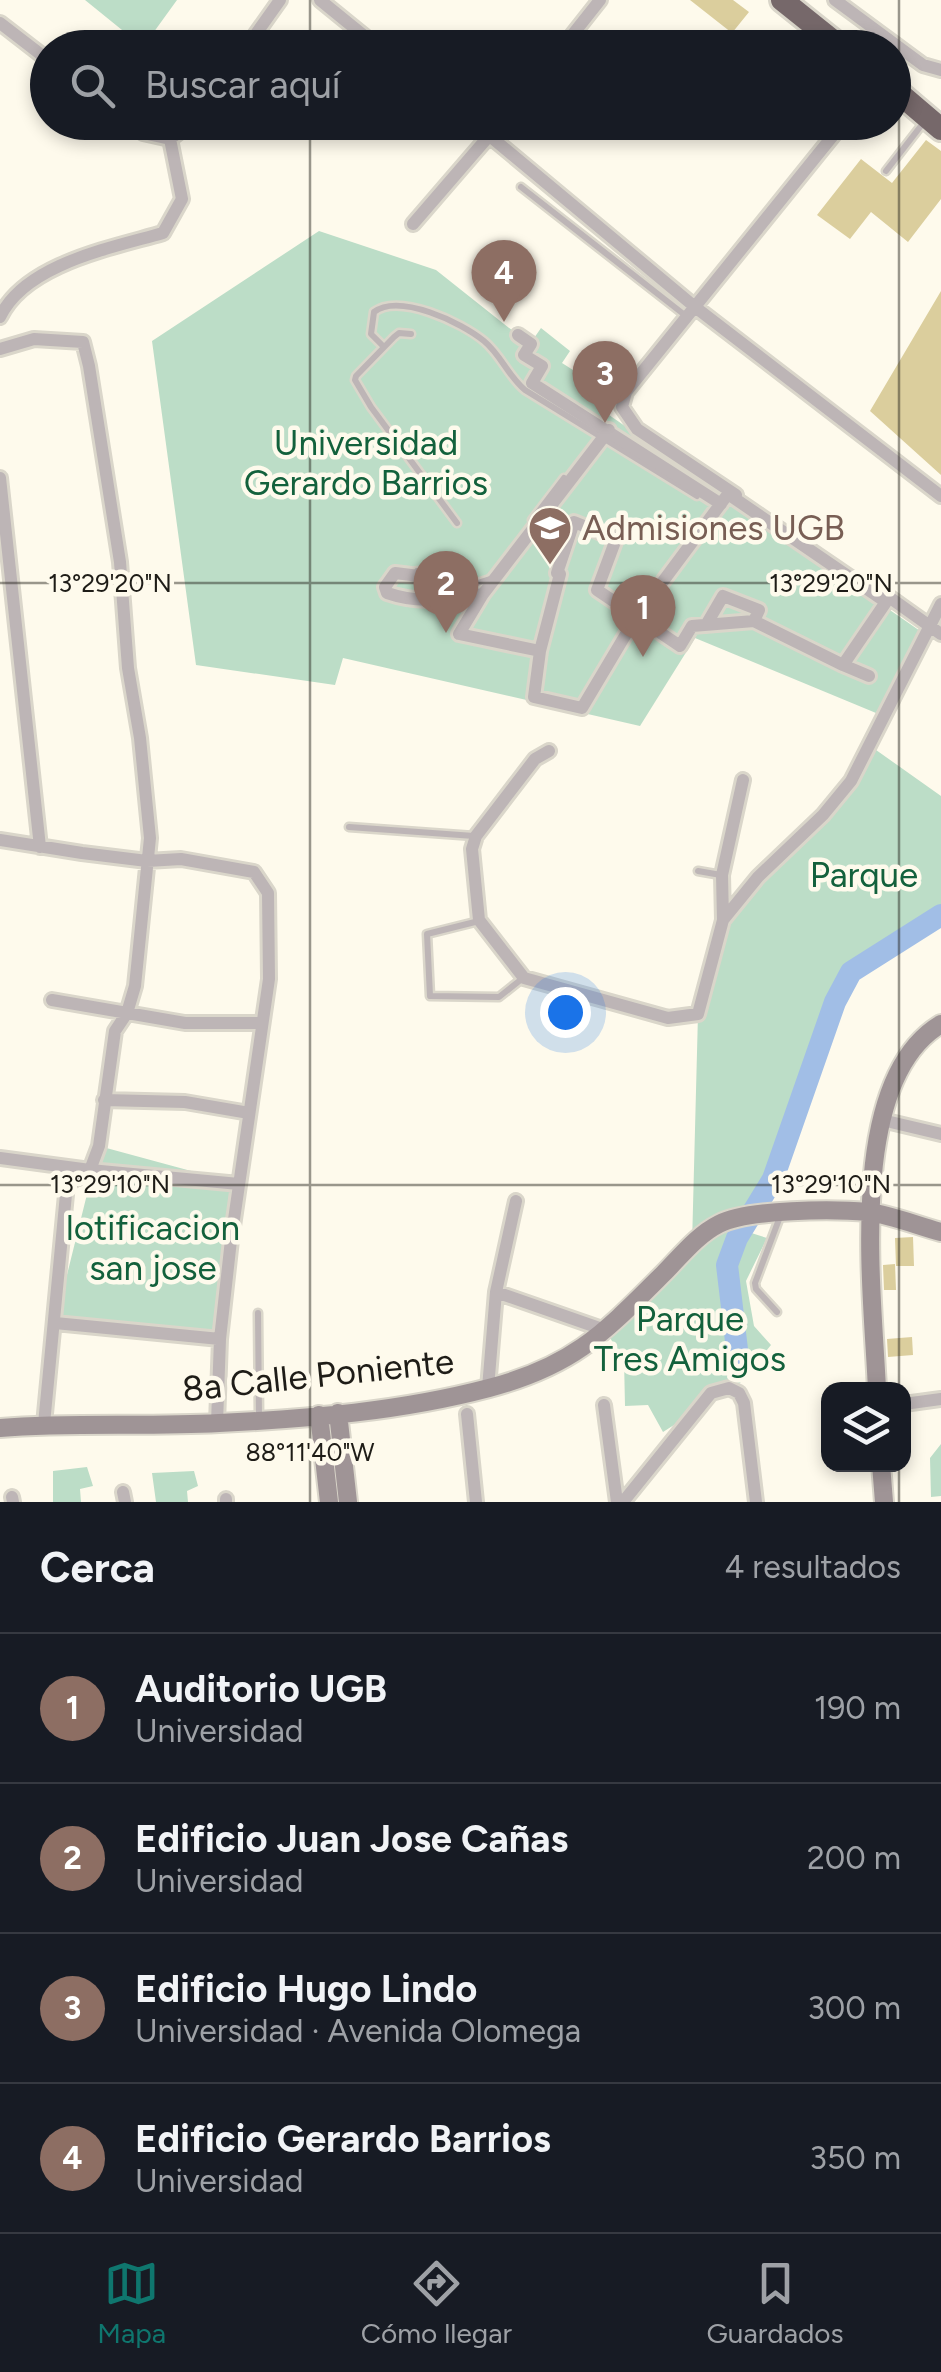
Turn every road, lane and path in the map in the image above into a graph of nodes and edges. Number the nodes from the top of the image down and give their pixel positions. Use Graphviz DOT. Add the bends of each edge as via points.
graph roads {
  1 [pos="280,0"];
  2 [pos="320,0"];
  3 [pos="600,0"];
  4 [pos="782,0"];
  5 [pos="836,0"];
  6 [pos="0,23"];
  7 [pos="259,30"];
  8 [pos="358,30"];
  9 [pos="576,30"];
  10 [pos="820,30"];
  11 [pos="877,30"];
  12 [pos="30,46"];
  13 [pos="911,55"];
  14 [pos="941,70"];
  15 [pos="911,103"];
  16 [pos="934,123"];
  17 [pos="170,140"];
  18 [pos="486,140"];
  19 [pos="495,140"];
  20 [pos="830,140"];
  21 [pos="886,171"];
  22 [pos="521,188"];
  23 [pos="413,224"];
  24 [pos="691,312"];
  25 [pos="0,317"];
  26 [pos="411,334"];
  27 [pos="518,335"];
  28 [pos="384,347"];
  29 [pos="0,349"];
  30 [pos="604,434"];
  31 [pos="0,478"];
  32 [pos="720,484"];
  33 [pos="941,496"];
  34 [pos="716,507"];
  35 [pos="457,523"];
  36 [pos="482,594"];
  37 [pos="447,595"];
  38 [pos="941,604"];
  39 [pos="635,619"];
  40 [pos="754,621"];
  41 [pos="928,623"];
  42 [pos="706,625"];
  43 [pos="941,634"];
  44 [pos="540,652"];
  45 [pos="843,665"];
  46 [pos="868,676"];
  47 [pos="549,751"];
  48 [pos="742,780"];
  49 [pos="349,827"];
  50 [pos="476,836"];
  51 [pos="0,840"];
  52 [pos="40,847"];
  53 [pos="147,862"];
  54 [pos="698,871"];
  55 [pos="722,875"];
  56 [pos="479,920"];
  57 [pos="724,920"];
  58 [pos="524,978"];
  59 [pos="52,1000"];
  60 [pos="127,1013"];
  61 [pos="262,1023"];
  62 [pos="941,1024"];
  63 [pos="104,1100"];
  64 [pos="249,1113"];
  65 [pos="882,1120"];
  66 [pos="941,1134"];
  67 [pos="0,1158"];
  68 [pos="90,1170"];
  69 [pos="239,1184"];
  70 [pos="516,1201"];
  71 [pos="870,1212"];
  72 [pos="776,1213"];
  73 [pos="941,1232"];
  74 [pos="496,1292"];
  75 [pos="777,1312"];
  76 [pos="258,1314"];
  77 [pos="54,1323"];
  78 [pos="605,1330"];
  79 [pos="220,1339"];
  80 [pos="877,1382"];
  81 [pos="488,1388"];
  82 [pos="941,1400"];
  83 [pos="911,1403"];
  84 [pos="604,1405"];
  85 [pos="328,1414"];
  86 [pos="466,1414"];
  87 [pos="258,1420"];
  88 [pos="217,1423"];
  89 [pos="44,1424"];
  90 [pos="0,1428"];
  91 [pos="882,1472"];
  92 [pos="329,1502"];
  93 [pos="348,1502"];
  94 [pos="476,1502"];
  95 [pos="620,1502"];
  96 [pos="756,1502"];
  97 [pos="884,1502"];
  1 -- 7 [label="street"];
  2 -- 8 [label="street"];
  3 -- 9 [label="street"];
  4 -- 10 [label="highway"];
  5 -- 11 [label="street"];
  6 -- 12 [label="street"];
  13 -- 14 [label="street"];
  15 -- 16 [label="highway"];
  16 -- 21 [label="lane"];
  17 -- 25 [label="street" via="182,198 163,233 38,276"];
  18 -- 23 [label="street"];
  19 -- 24 [label="street"];
  20 -- 24 [label="street"];
  22 -- 24 [label="lane"];
  24 -- 32 [label="street" via="626,392 622,406 637,429"];
  24 -- 33 [label="street"];
  26 -- 28 [label="lane" via="399,333"];
  27 -- 30 [label="street" via="531,344 524,355 542,366 532,383"];
  28 -- 30 [label="lane" via="371,334 374,312 384,304 409,304 486,342 520,386"];
  28 -- 35 [label="lane" via="356,376 357,386"];
  29 -- 53 [label="street" via="58,339 82,342 86,354 120,562 150,838"];
  30 -- 34 [label="street"];
  30 -- 36 [label="street"];
  30 -- 37 [label="lane" via="496,573"];
  31 -- 52 [label="street"];
  32 -- 34 [label="lane"];
  32 -- 41 [label="street"];
  34 -- 39 [label="street"];
  34 -- 45 [label="street" via="728,494 886,602"];
  36 -- 37 [label="street"];
  36 -- 44 [label="street" via="460,634"];
  37 -- 37 [label="street" via="414,602 387,590 395,574 419,576"];
  38 -- 41 [label="street"];
  39 -- 42 [label="street" via="680,646 692,626"];
  39 -- 44 [label="street" via="582,708 534,697"];
  39 -- 44 [label="street" via="597,590 616,539 574,522"];
  40 -- 42 [label="street"];
  40 -- 42 [label="street" via="759,610 723,596"];
  40 -- 45 [label="street"];
  41 -- 43 [label="street"];
  41 -- 57 [label="street" via="851,781"];
  45 -- 46 [label="street"];
  47 -- 50 [label="street" via="535,759"];
  48 -- 55 [label="street"];
  49 -- 50 [label="lane"];
  50 -- 56 [label="street"];
  51 -- 52 [label="street"];
  52 -- 53 [label="street"];
  53 -- 60 [label="street"];
  53 -- 61 [label="street" via="181,859 254,872 268,893"];
  54 -- 55 [label="lane"];
  55 -- 57 [label="street"];
  56 -- 58 [label="street"];
  56 -- 58 [label="lane" via="427,934 430,996 500,997"];
  57 -- 58 [label="street" via="698,1014 668,1018"];
  59 -- 60 [label="street"];
  60 -- 61 [label="street" via="184,1023"];
  60 -- 63 [label="street" via="115,1031"];
  61 -- 64 [label="street"];
  62 -- 65 [label="street" via="901,1062"];
  63 -- 64 [label="street" via="185,1102"];
  63 -- 68 [label="street"];
  64 -- 69 [label="street"];
  65 -- 66 [label="street"];
  65 -- 71 [label="street"];
  67 -- 68 [label="street"];
  68 -- 69 [label="street"];
  68 -- 77 [label="street" via="67,1184"];
  69 -- 79 [label="street"];
  70 -- 74 [label="street"];
  71 -- 72 [label="street, 8a Calle Poniente"];
  71 -- 73 [label="street, 8a Calle Poniente"];
  71 -- 80 [label="street"];
  72 -- 75 [label="lane" via="755,1283"];
  72 -- 78 [label="street, 8a Calle Poniente" via="736,1217 705,1232"];
  74 -- 78 [label="street"];
  74 -- 81 [label="street"];
  76 -- 87 [label="lane"];
  77 -- 79 [label="street"];
  77 -- 89 [label="street"];
  78 -- 81 [label="street, 8a Calle Poniente" via="551,1368"];
  79 -- 88 [label="street"];
  81 -- 85 [label="street, 8a Calle Poniente"];
  82 -- 83 [label="street"];
  84 -- 95 [label="street"];
  85 -- 87 [label="street, 8a Calle Poniente"];
  85 -- 92 [label="street"];
  85 -- 93 [label="street"];
  86 -- 94 [label="street"];
  87 -- 88 [label="street, 8a Calle Poniente"];
  88 -- 89 [label="street, 8a Calle Poniente"];
  89 -- 90 [label="street, 8a Calle Poniente"];
  91 -- 97 [label="street"];
  95 -- 96 [label="street" via="711,1393 728,1388 744,1404"];
}
